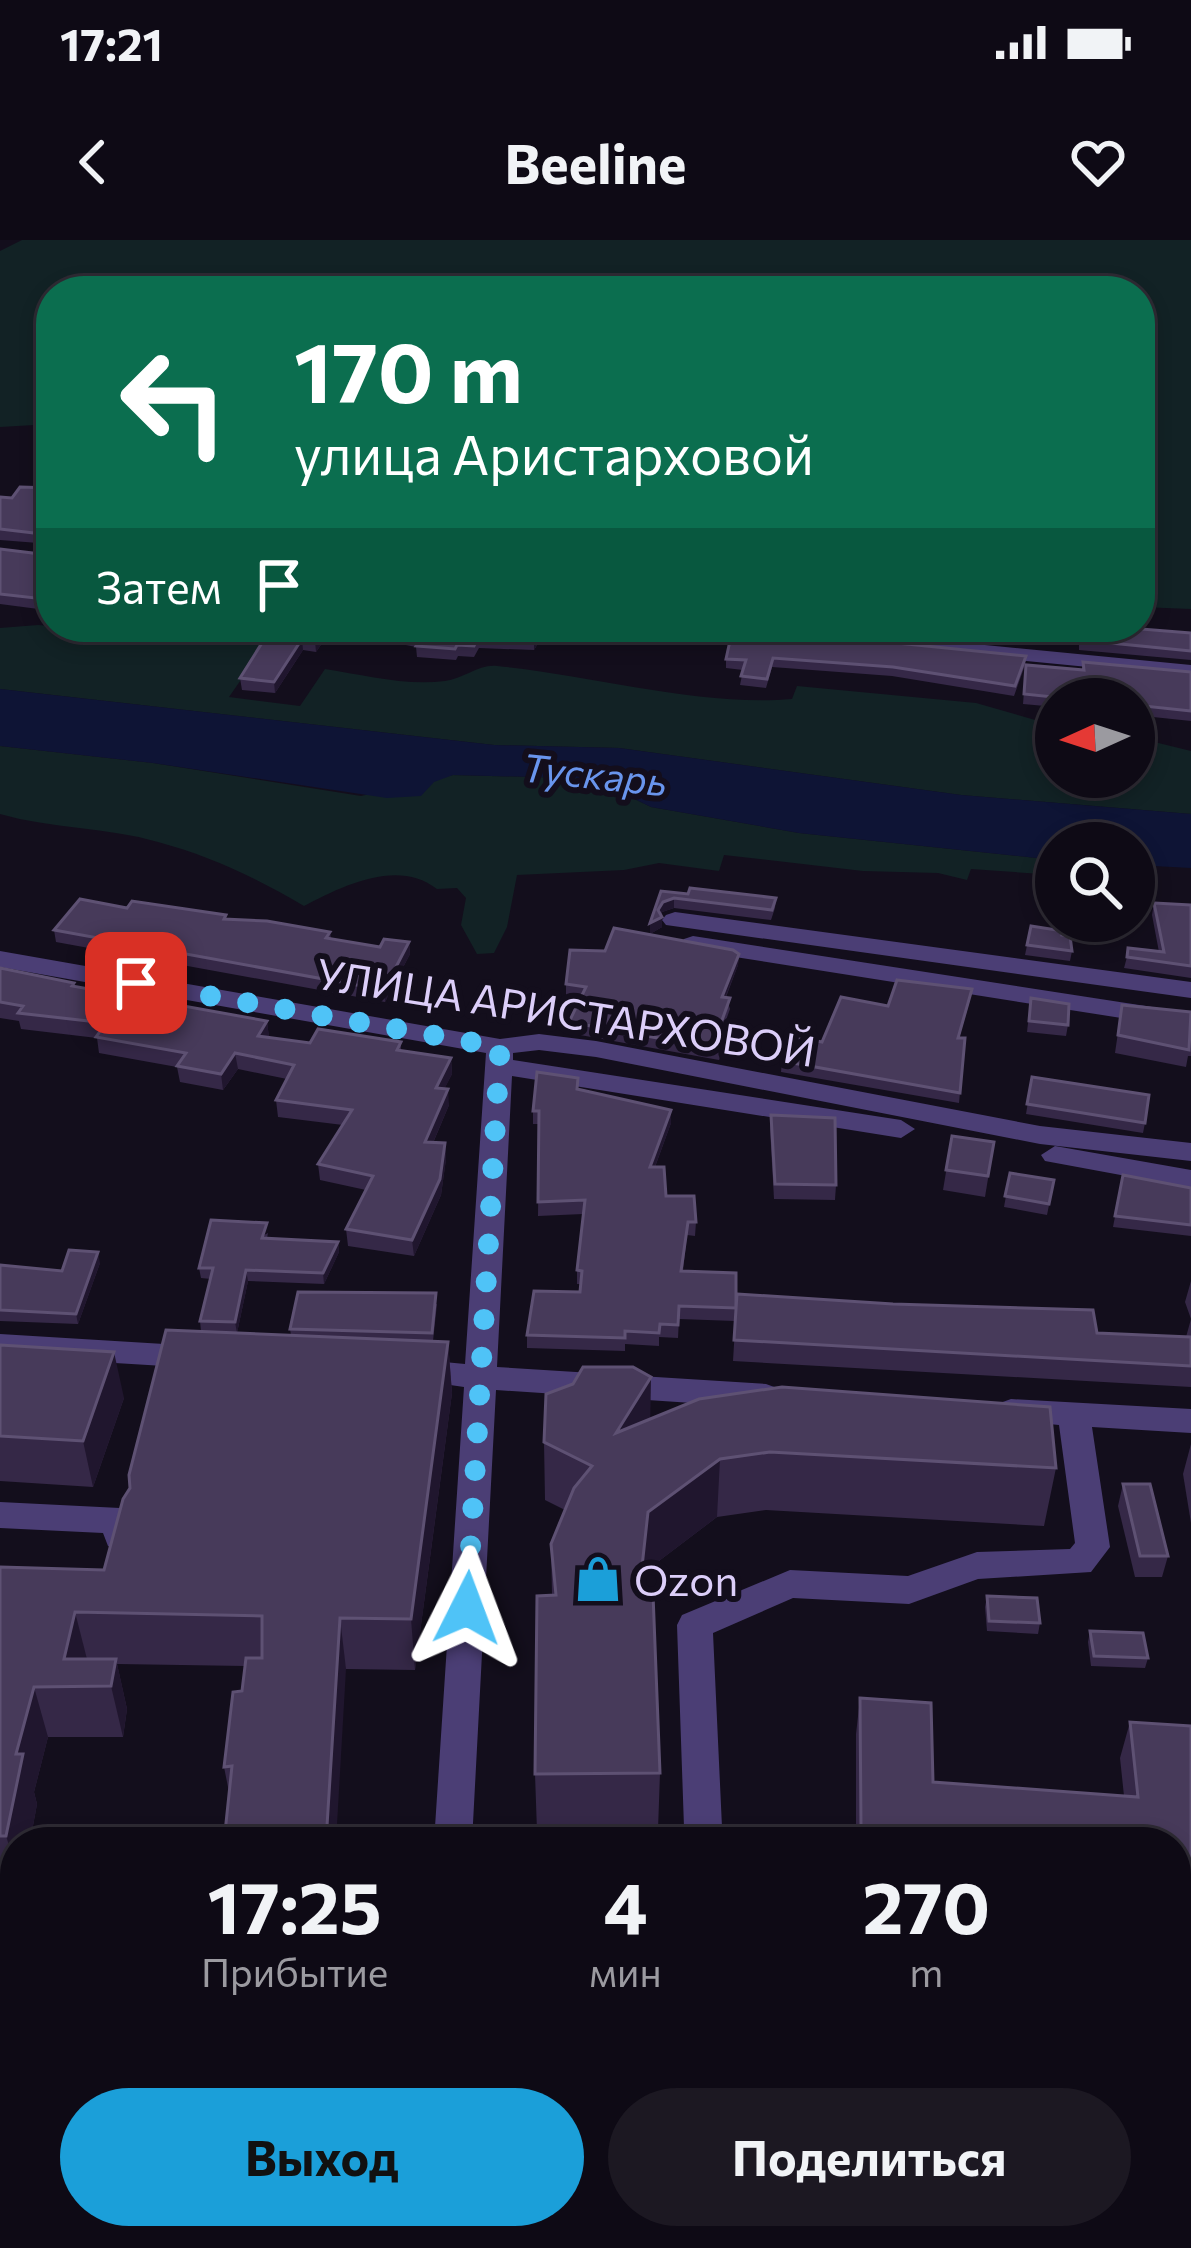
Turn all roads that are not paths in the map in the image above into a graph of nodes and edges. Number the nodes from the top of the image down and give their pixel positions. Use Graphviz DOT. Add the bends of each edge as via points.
graph roads {
  1 [pos="891,642"];
  2 [pos="1191,671"];
  3 [pos="935,958"];
  4 [pos="0,959"];
  5 [pos="850,970"];
  6 [pos="1191,990"];
  7 [pos="1191,1021"];
  8 [pos="500,1057"];
  9 [pos="1191,1152"];
  10 [pos="1191,1179"];
  11 [pos="0,1345"];
  12 [pos="229,1359"];
  13 [pos="389,1369"];
  14 [pos="481,1375"];
  15 [pos="788,1398"];
  16 [pos="979,1409"];
  17 [pos="1074,1414"];
  18 [pos="1191,1421"];
  19 [pos="0,1515"];
  20 [pos="120,1538"];
  21 [pos="454,1827"];
  22 [pos="703,1827"];
  1 -- 2 [label="street"];
  3 -- 5 [label="street"];
  3 -- 5 [label="street" via="829,938 669,930"];
  3 -- 6 [label="street"];
  4 -- 8 [label="street, УЛИЦА АРИСТАРХОВОЙ"];
  5 -- 7 [label="street"];
  8 -- 9 [label="street, УЛИЦА АРИСТАРХОВОЙ" via="539,1042 596,1049 1040,1135"];
  8 -- 10 [label="street"];
  8 -- 14 [label="street"];
  11 -- 12 [label="street"];
  13 -- 14 [label="street"];
  14 -- 15 [label="street"];
  14 -- 21 [label="street"];
  16 -- 17 [label="street"];
  17 -- 18 [label="street"];
  17 -- 22 [label="street" via="1093,1547 1079,1562 977,1566 909,1590 790,1584 695,1625"];
  19 -- 20 [label="street" via="120,1521"];
}
